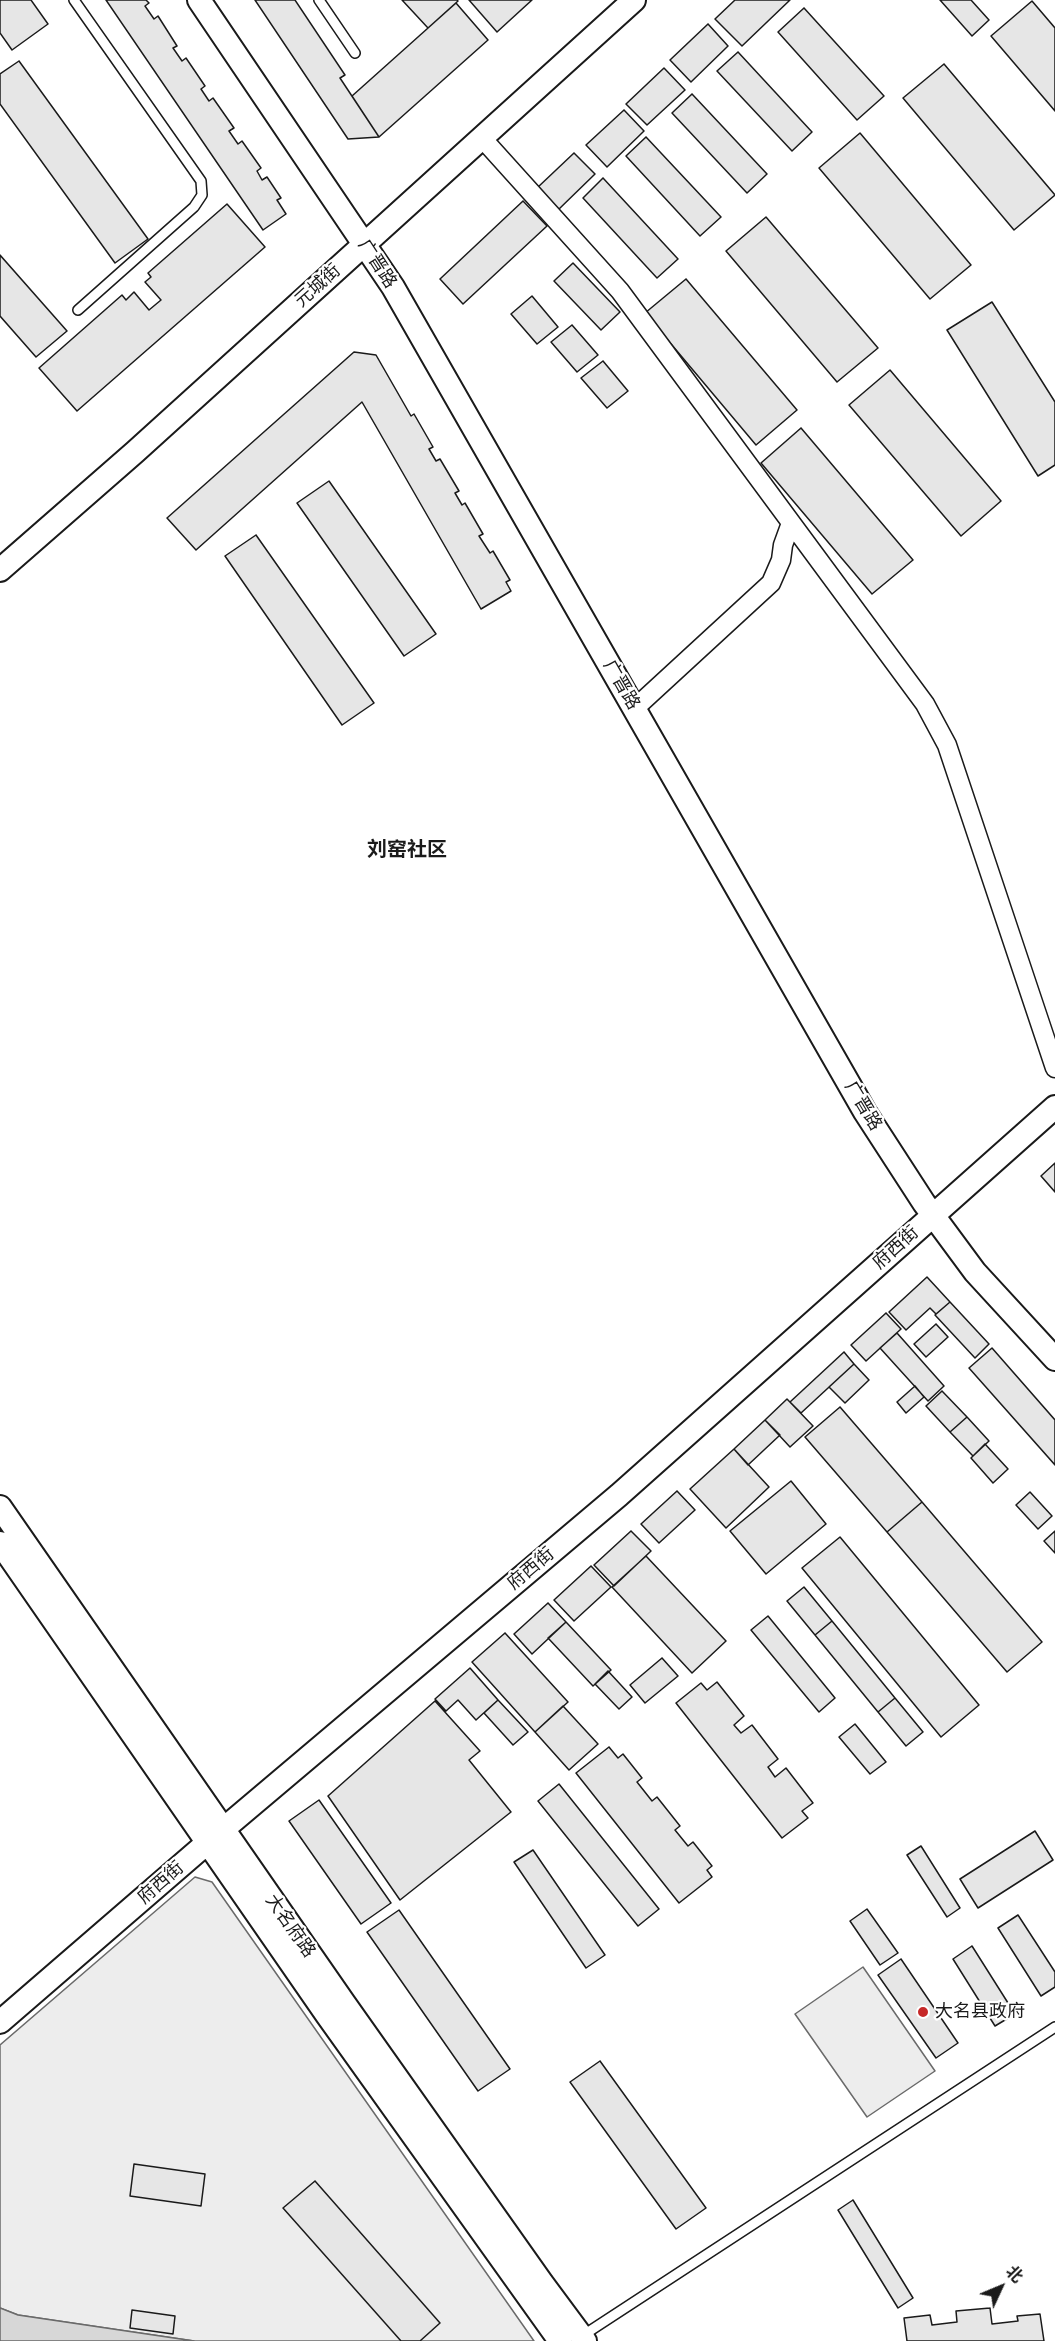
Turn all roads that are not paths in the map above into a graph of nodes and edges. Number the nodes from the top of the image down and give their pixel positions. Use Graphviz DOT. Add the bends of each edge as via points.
graph roads {
  1 [pos="74,0"];
  2 [pos="199,0"];
  3 [pos="320,0"];
  4 [pos="634,0"];
  5 [pos="355,53"];
  6 [pos="482,138"];
  7 [pos="364,244"];
  8 [pos="78,310"];
  9 [pos="791,523"];
  10 [pos="0,570"];
  11 [pos="634,709"];
  12 [pos="1055,1068"];
  13 [pos="1055,1107"];
  14 [pos="932,1215"];
  15 [pos="1055,1359"];
  16 [pos="0,1507"];
  17 [pos="0,1544"];
  18 [pos="215,1836"];
  19 [pos="0,2022"];
  20 [pos="1055,2027"];
  21 [pos="584,2339"];
  22 [pos="560,2341"];
  1 -- 8 [label="lane" via="201,181 202,195 194,207"];
  2 -- 7 [label="street, 广晋路"];
  3 -- 5 [label="lane"];
  4 -- 6 [label="street, 元城街"];
  6 -- 7 [label="street, 元城街"];
  6 -- 9 [label="street" via="620,291"];
  7 -- 10 [label="street, 元城街"];
  7 -- 11 [label="street, 广晋路" via="393,287"];
  9 -- 11 [label="street" via="782,560 771,583"];
  9 -- 12 [label="street" via="925,704 947,745"];
  11 -- 14 [label="street, 广晋路" via="865,1112"];
  13 -- 14 [label="street, 府西街"];
  14 -- 15 [label="street, 广晋路" via="975,1272"];
  14 -- 18 [label="street, 府西街" via="619,1495"];
  16 -- 18 [label="street, 大名府路"];
  17 -- 18 [label="street, 大名府路"];
  18 -- 19 [label="street, 府西街"];
  18 -- 21 [label="street, 大名府路"];
  18 -- 22 [label="street, 大名府路" via="327,2015"];
  20 -- 21 [label="lane"];
}
